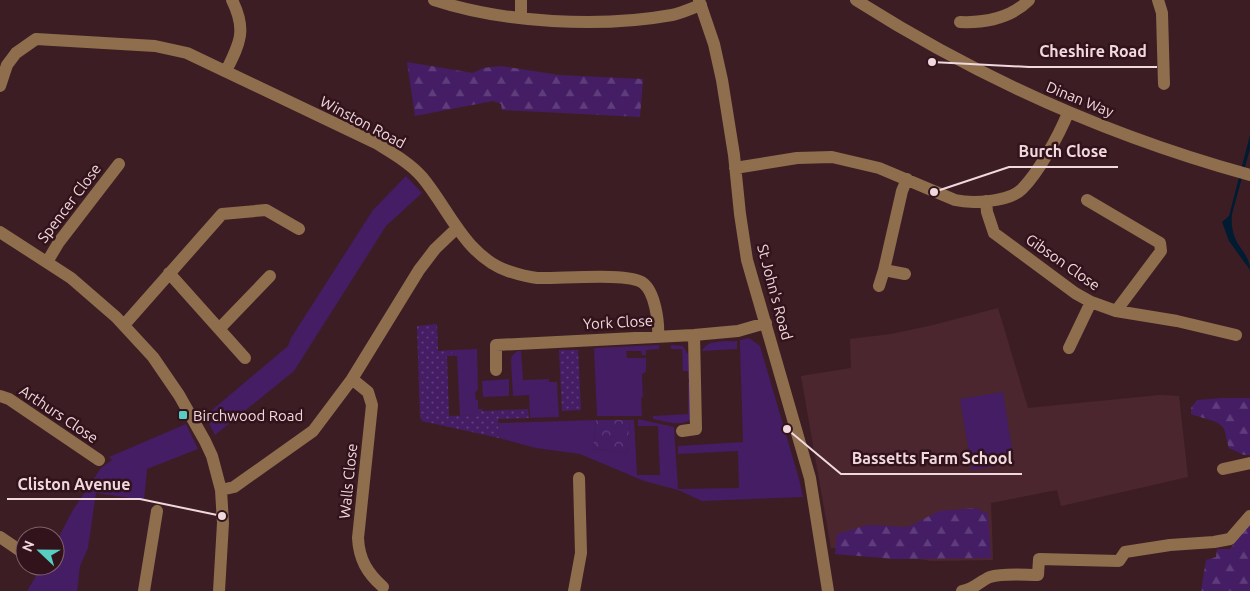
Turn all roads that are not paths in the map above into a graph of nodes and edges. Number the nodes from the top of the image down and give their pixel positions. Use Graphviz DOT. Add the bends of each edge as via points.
graph roads {
  1 [pos="232,0"];
  2 [pos="434,0"];
  3 [pos="521,0"];
  4 [pos="856,0"];
  5 [pos="1029,0"];
  6 [pos="1158,0"];
  7 [pos="700,3"];
  8 [pos="521,18"];
  9 [pos="960,22"];
  10 [pos="226,72"];
  11 [pos="1164,84"];
  12 [pos="0,86"];
  13 [pos="1068,113"];
  14 [pos="119,164"];
  15 [pos="735,168"];
  16 [pos="1250,176"];
  17 [pos="907,179"];
  18 [pos="1087,200"];
  19 [pos="986,201"];
  20 [pos="457,228"];
  21 [pos="299,229"];
  22 [pos="0,233"];
  23 [pos="47,262"];
  24 [pos="884,270"];
  25 [pos="169,273"];
  26 [pos="904,274"];
  27 [pos="270,276"];
  28 [pos="879,286"];
  29 [pos="1090,302"];
  30 [pos="1116,311"];
  31 [pos="766,323"];
  32 [pos="124,325"];
  33 [pos="219,329"];
  34 [pos="694,335"];
  35 [pos="1236,335"];
  36 [pos="658,336"];
  37 [pos="1069,348"];
  38 [pos="245,358"];
  39 [pos="496,370"];
  40 [pos="352,379"];
  41 [pos="0,396"];
  42 [pos="682,431"];
  43 [pos="99,460"];
  44 [pos="1250,463"];
  45 [pos="1222,469"];
  46 [pos="579,478"];
  47 [pos="221,490"];
  48 [pos="157,511"];
  49 [pos="1250,516"];
  50 [pos="0,537"];
  51 [pos="15,547"];
  52 [pos="383,587"];
  53 [pos="144,591"];
  54 [pos="219,591"];
  55 [pos="574,591"];
  56 [pos="828,591"];
  57 [pos="962,591"];
  1 -- 10 [label="street" via="240,15 241,29"];
  2 -- 8 [label="street" via="462,9"];
  3 -- 8 [label="street"];
  4 -- 13 [label="street, Dinan Way" via="979,72"];
  5 -- 9 [label="street" via="1022,7 990,20"];
  6 -- 11 [label="street" via="1162,13"];
  7 -- 8 [label="street" via="673,14 618,20"];
  7 -- 15 [label="street, St John's Road" via="722,80"];
  10 -- 12 [label="street, Winston Road" via="172,49 42,38 16,53 7,65"];
  10 -- 20 [label="street, Winston Road" via="376,143 398,157 422,178"];
  13 -- 16 [label="street, Dinan Way" via="1160,148"];
  13 -- 19 [label="street" via="1034,175 1021,190"];
  14 -- 23 [label="street, Spencer Close"];
  15 -- 17 [label="street" via="797,158 832,157"];
  15 -- 31 [label="street, St John's Road" via="747,260"];
  17 -- 19 [label="street" via="955,200 967,203"];
  17 -- 24 [label="street"];
  18 -- 30 [label="street" via="1160,243 1162,251"];
  19 -- 29 [label="street, Gibson Close" via="994,233"];
  20 -- 36 [label="street, Winston Road" via="495,266 510,272 537,278 614,276 637,279 651,294"];
  20 -- 40 [label="street" via="419,270"];
  21 -- 25 [label="street" via="266,210 222,214"];
  22 -- 23 [label="street"];
  23 -- 32 [label="street" via="71,278"];
  24 -- 26 [label="street"];
  24 -- 28 [label="street"];
  25 -- 32 [label="street"];
  25 -- 33 [label="street"];
  27 -- 33 [label="street"];
  29 -- 30 [label="street, Gibson Close"];
  29 -- 37 [label="street"];
  30 -- 35 [label="street, Gibson Close"];
  31 -- 34 [label="street, York Close" via="738,331"];
  31 -- 56 [label="street, St John's Road" via="810,478"];
  32 -- 47 [label="street" via="153,357 179,395 212,456"];
  33 -- 38 [label="street"];
  34 -- 36 [label="street, York Close"];
  34 -- 42 [label="street" via="696,429"];
  36 -- 39 [label="street, York Close" via="496,345"];
  40 -- 47 [label="street" via="313,431 234,487"];
  40 -- 52 [label="street, Walls Close" via="368,392 372,405 358,551 372,578"];
  41 -- 43 [label="street, Arthurs Close"];
  44 -- 45 [label="street"];
  46 -- 55 [label="street" via="581,553"];
  47 -- 54 [label="street" via="223,523"];
  48 -- 53 [label="street"];
  49 -- 57 [label="street" via="1230,539 1125,552 1118,562 1040,559 1038,574 998,575"];
  50 -- 51 [label="street"];
}
